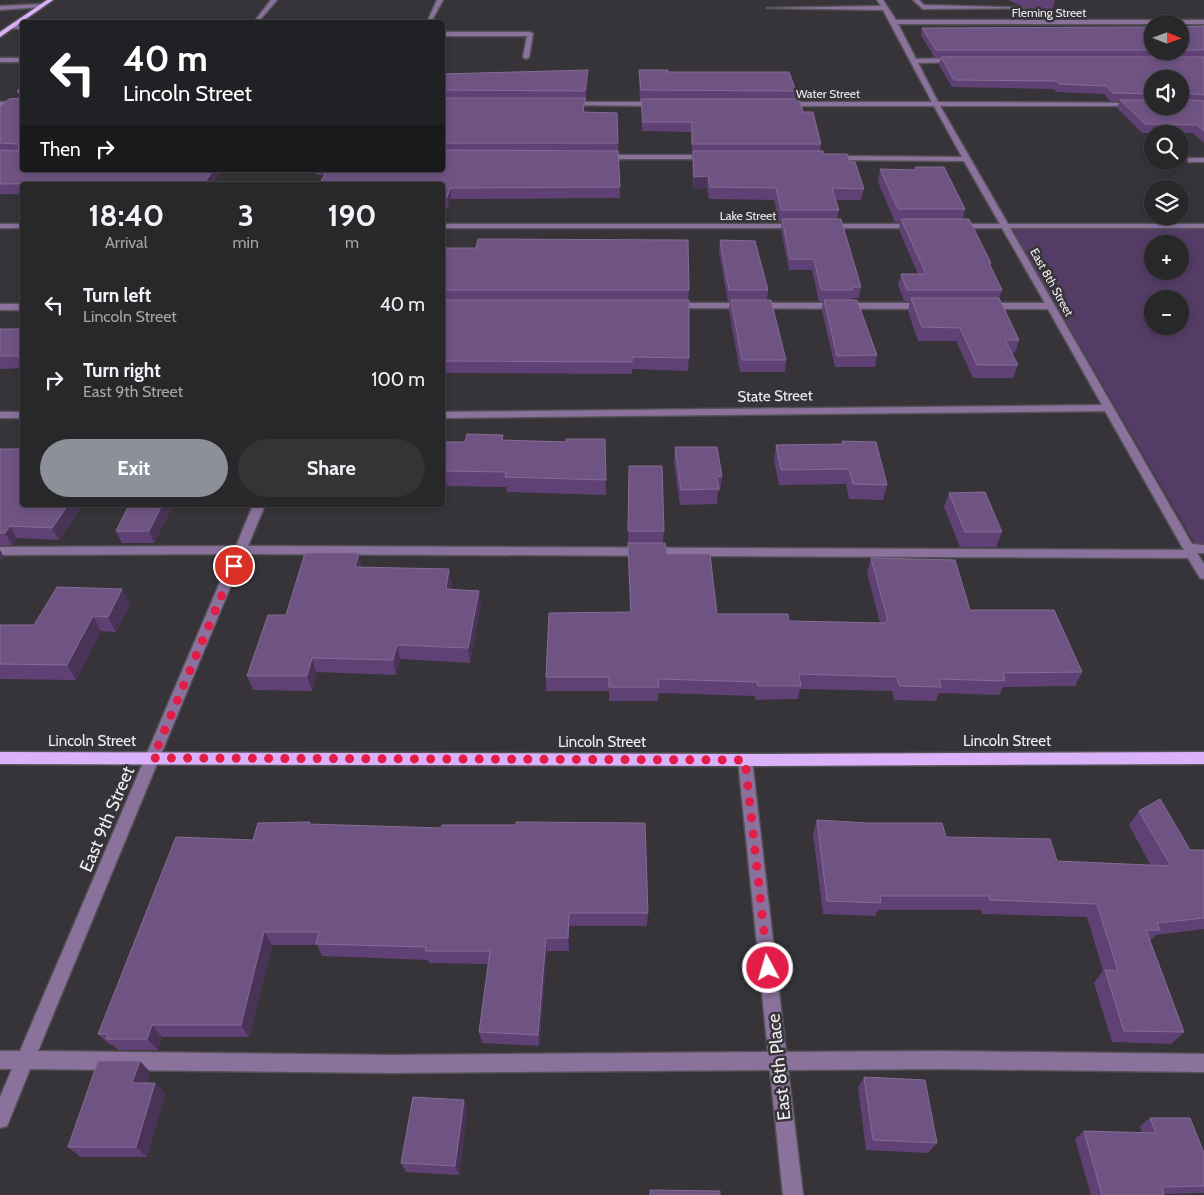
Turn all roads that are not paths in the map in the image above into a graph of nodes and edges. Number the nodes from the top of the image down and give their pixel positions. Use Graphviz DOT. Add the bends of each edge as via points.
graph roads {
  1 [pos="50,0"];
  2 [pos="274,0"];
  3 [pos="440,0"];
  4 [pos="880,0"];
  5 [pos="916,0"];
  6 [pos="1023,0"];
  7 [pos="42,5"];
  8 [pos="0,8"];
  9 [pos="770,8"];
  10 [pos="885,8"];
  11 [pos="1031,8"];
  12 [pos="21,20"];
  13 [pos="258,20"];
  14 [pos="430,20"];
  15 [pos="20,21"];
  16 [pos="894,22"];
  17 [pos="1041,22"];
  18 [pos="1204,22"];
  19 [pos="10,28"];
  20 [pos="20,28"];
  21 [pos="445,34"];
  22 [pos="0,35"];
  23 [pos="526,58"];
  24 [pos="0,60"];
  25 [pos="20,60"];
  26 [pos="962,60"];
  27 [pos="914,61"];
  28 [pos="0,104"];
  29 [pos="20,104"];
  30 [pos="562,104"];
  31 [pos="662,104"];
  32 [pos="781,104"];
  33 [pos="936,104"];
  34 [pos="1144,105"];
  35 [pos="590,157"];
  36 [pos="716,157"];
  37 [pos="821,158"];
  38 [pos="968,159"];
  39 [pos="1191,160"];
  40 [pos="1204,160"];
  41 [pos="0,226"];
  42 [pos="20,226"];
  43 [pos="445,226"];
  44 [pos="808,226"];
  45 [pos="818,226"];
  46 [pos="927,226"];
  47 [pos="947,226"];
  48 [pos="1006,226"];
  49 [pos="1204,226"];
  50 [pos="662,306"];
  51 [pos="931,306"];
  52 [pos="981,306"];
  53 [pos="1051,306"];
  54 [pos="0,307"];
  55 [pos="20,307"];
  56 [pos="1108,408"];
  57 [pos="0,415"];
  58 [pos="20,415"];
  59 [pos="445,415"];
  60 [pos="258,507"];
  61 [pos="241,548"];
  62 [pos="1204,549"];
  63 [pos="0,551"];
  64 [pos="1190,551"];
  65 [pos="1204,575"];
  66 [pos="0,758"];
  67 [pos="153,758"];
  68 [pos="1204,758"];
  69 [pos="745,760"];
  70 [pos="26,1059"];
  71 [pos="0,1060"];
  72 [pos="778,1062"];
  73 [pos="1204,1063"];
  74 [pos="0,1119"];
  75 [pos="793,1195"];
  1 -- 7 [label="main road"];
  2 -- 13 [label="street"];
  3 -- 14 [label="street"];
  4 -- 10 [label="street, East 8th Street"];
  5 -- 11 [label="street" via="924,7"];
  6 -- 11 [label="street"];
  7 -- 8 [label="street"];
  7 -- 12 [label="main road"];
  9 -- 10 [label="street"];
  10 -- 16 [label="street, East 8th Street"];
  11 -- 17 [label="street"];
  15 -- 19 [label="main road"];
  16 -- 17 [label="street, Fleming Street"];
  16 -- 27 [label="street, East 8th Street"];
  17 -- 18 [label="street, Fleming Street"];
  19 -- 20 [label="street"];
  19 -- 22 [label="main road"];
  21 -- 23 [label="street" via="530,34"];
  24 -- 25 [label="street"];
  26 -- 27 [label="street"];
  27 -- 33 [label="street, East 8th Street"];
  28 -- 29 [label="street"];
  30 -- 31 [label="street"];
  32 -- 33 [label="street, Water Street"];
  33 -- 34 [label="street, Water Street"];
  33 -- 38 [label="street, East 8th Street"];
  35 -- 36 [label="street"];
  37 -- 38 [label="street"];
  38 -- 48 [label="street, East 8th Street"];
  39 -- 40 [label="street"];
  41 -- 42 [label="street"];
  43 -- 44 [label="street, Lake Street"];
  45 -- 46 [label="street"];
  47 -- 48 [label="street"];
  48 -- 49 [label="street"];
  48 -- 53 [label="street, East 8th Street"];
  50 -- 51 [label="street"];
  52 -- 53 [label="street"];
  53 -- 56 [label="street, East 8th Street"];
  54 -- 55 [label="street"];
  56 -- 59 [label="street, State Street"];
  56 -- 64 [label="street, East 8th Street"];
  57 -- 58 [label="street"];
  60 -- 61 [label="street, East 9th Street"];
  61 -- 63 [label="street"];
  61 -- 64 [label="street" via="420,552"];
  61 -- 67 [label="street, East 9th Street"];
  62 -- 64 [label="street"];
  64 -- 65 [label="street, East 8th Street"];
  66 -- 67 [label="main road, Lincoln Street"];
  67 -- 69 [label="main road, Lincoln Street"];
  67 -- 70 [label="street, East 9th Street"];
  68 -- 69 [label="main road, Lincoln Street"];
  69 -- 72 [label="street, East 8th Place"];
  70 -- 71 [label="street"];
  70 -- 72 [label="street" via="334,1064"];
  70 -- 74 [label="street, East 9th Street"];
  72 -- 73 [label="street"];
  72 -- 75 [label="street, East 8th Place"];
}
